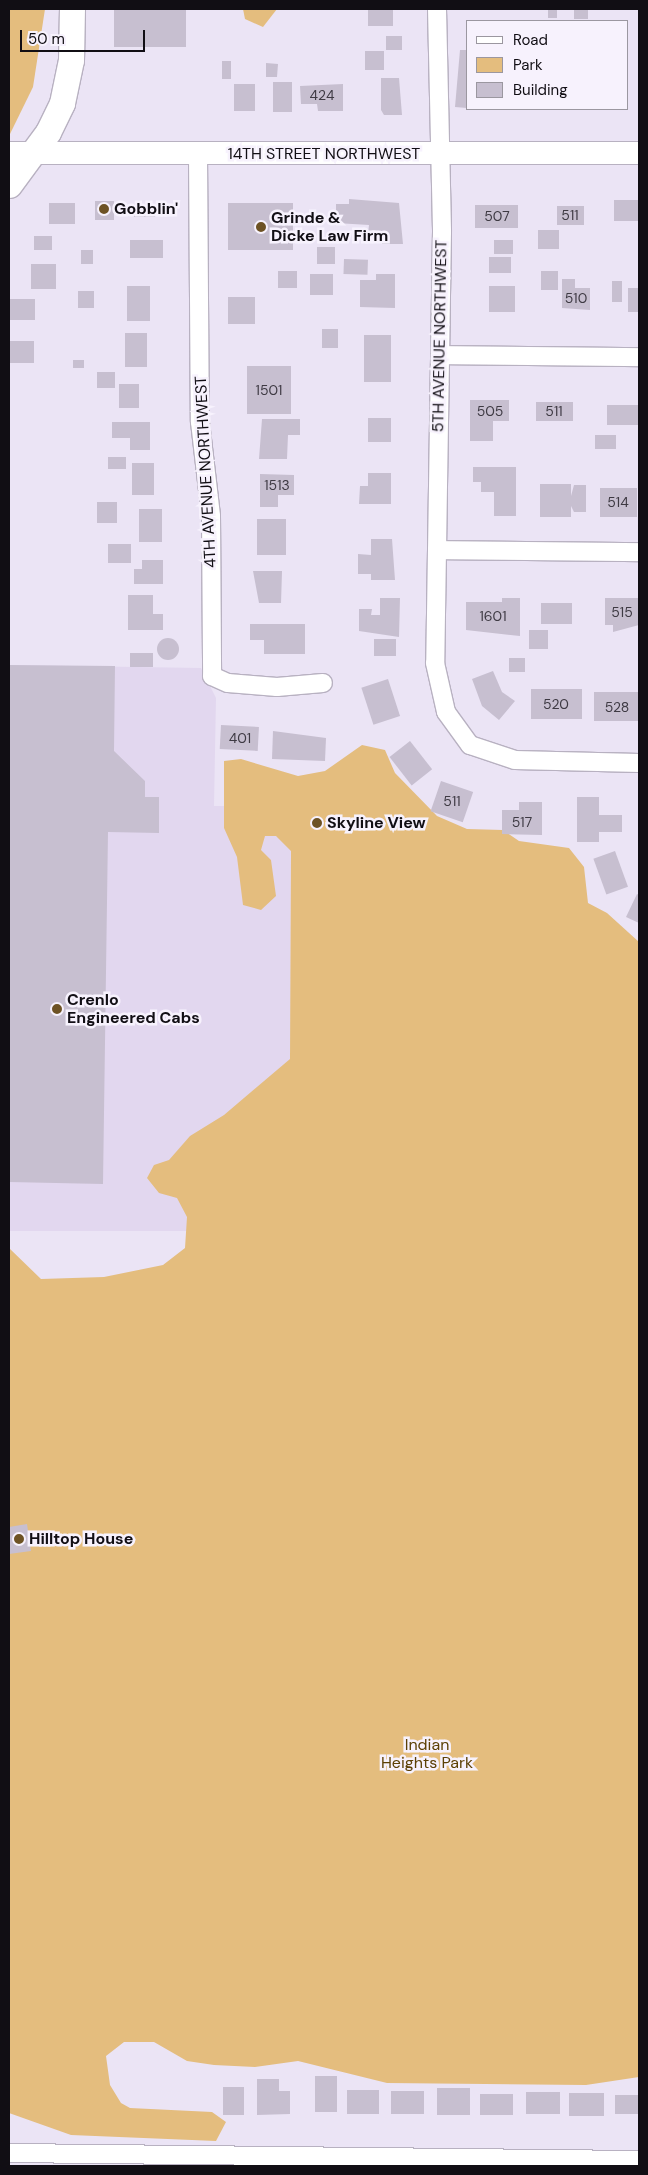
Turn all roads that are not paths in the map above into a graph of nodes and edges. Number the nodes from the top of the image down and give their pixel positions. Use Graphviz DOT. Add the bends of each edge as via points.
graph roads {
  1 [pos="72,9"];
  2 [pos="437,9"];
  3 [pos="20,152"];
  4 [pos="639,153"];
  5 [pos="198,154"];
  6 [pos="440,154"];
  7 [pos="9,185"];
  8 [pos="441,355"];
  9 [pos="639,357"];
  10 [pos="437,550"];
  11 [pos="639,552"];
  12 [pos="323,683"];
  13 [pos="639,763"];
  14 [pos="9,2153"];
  15 [pos="639,2160"];
  16 [pos="437,2162"];
  17 [pos="612,2163"];
  1 -- 3 [label="main road" via="71,60 62,104"];
  2 -- 6 [label="street, 5TH AVENUE NORTHWEST"];
  3 -- 5 [label="street, 14TH STREET NORTHWEST"];
  3 -- 7 [label="main road"];
  4 -- 6 [label="street, 14TH STREET NORTHWEST"];
  5 -- 6 [label="street, 14TH STREET NORTHWEST"];
  5 -- 12 [label="street, 4TH AVENUE NORTHWEST" via="200,422 211,516 212,676 228,683 277,687"];
  6 -- 8 [label="street, 5TH AVENUE NORTHWEST"];
  8 -- 9 [label="street"];
  8 -- 10 [label="street, 5TH AVENUE NORTHWEST"];
  10 -- 11 [label="street"];
  10 -- 13 [label="street, 5TH AVENUE NORTHWEST" via="435,663 446,712 470,745 515,760"];
  14 -- 16 [label="street"];
  15 -- 17 [label="street"];
  16 -- 17 [label="street"];
}
